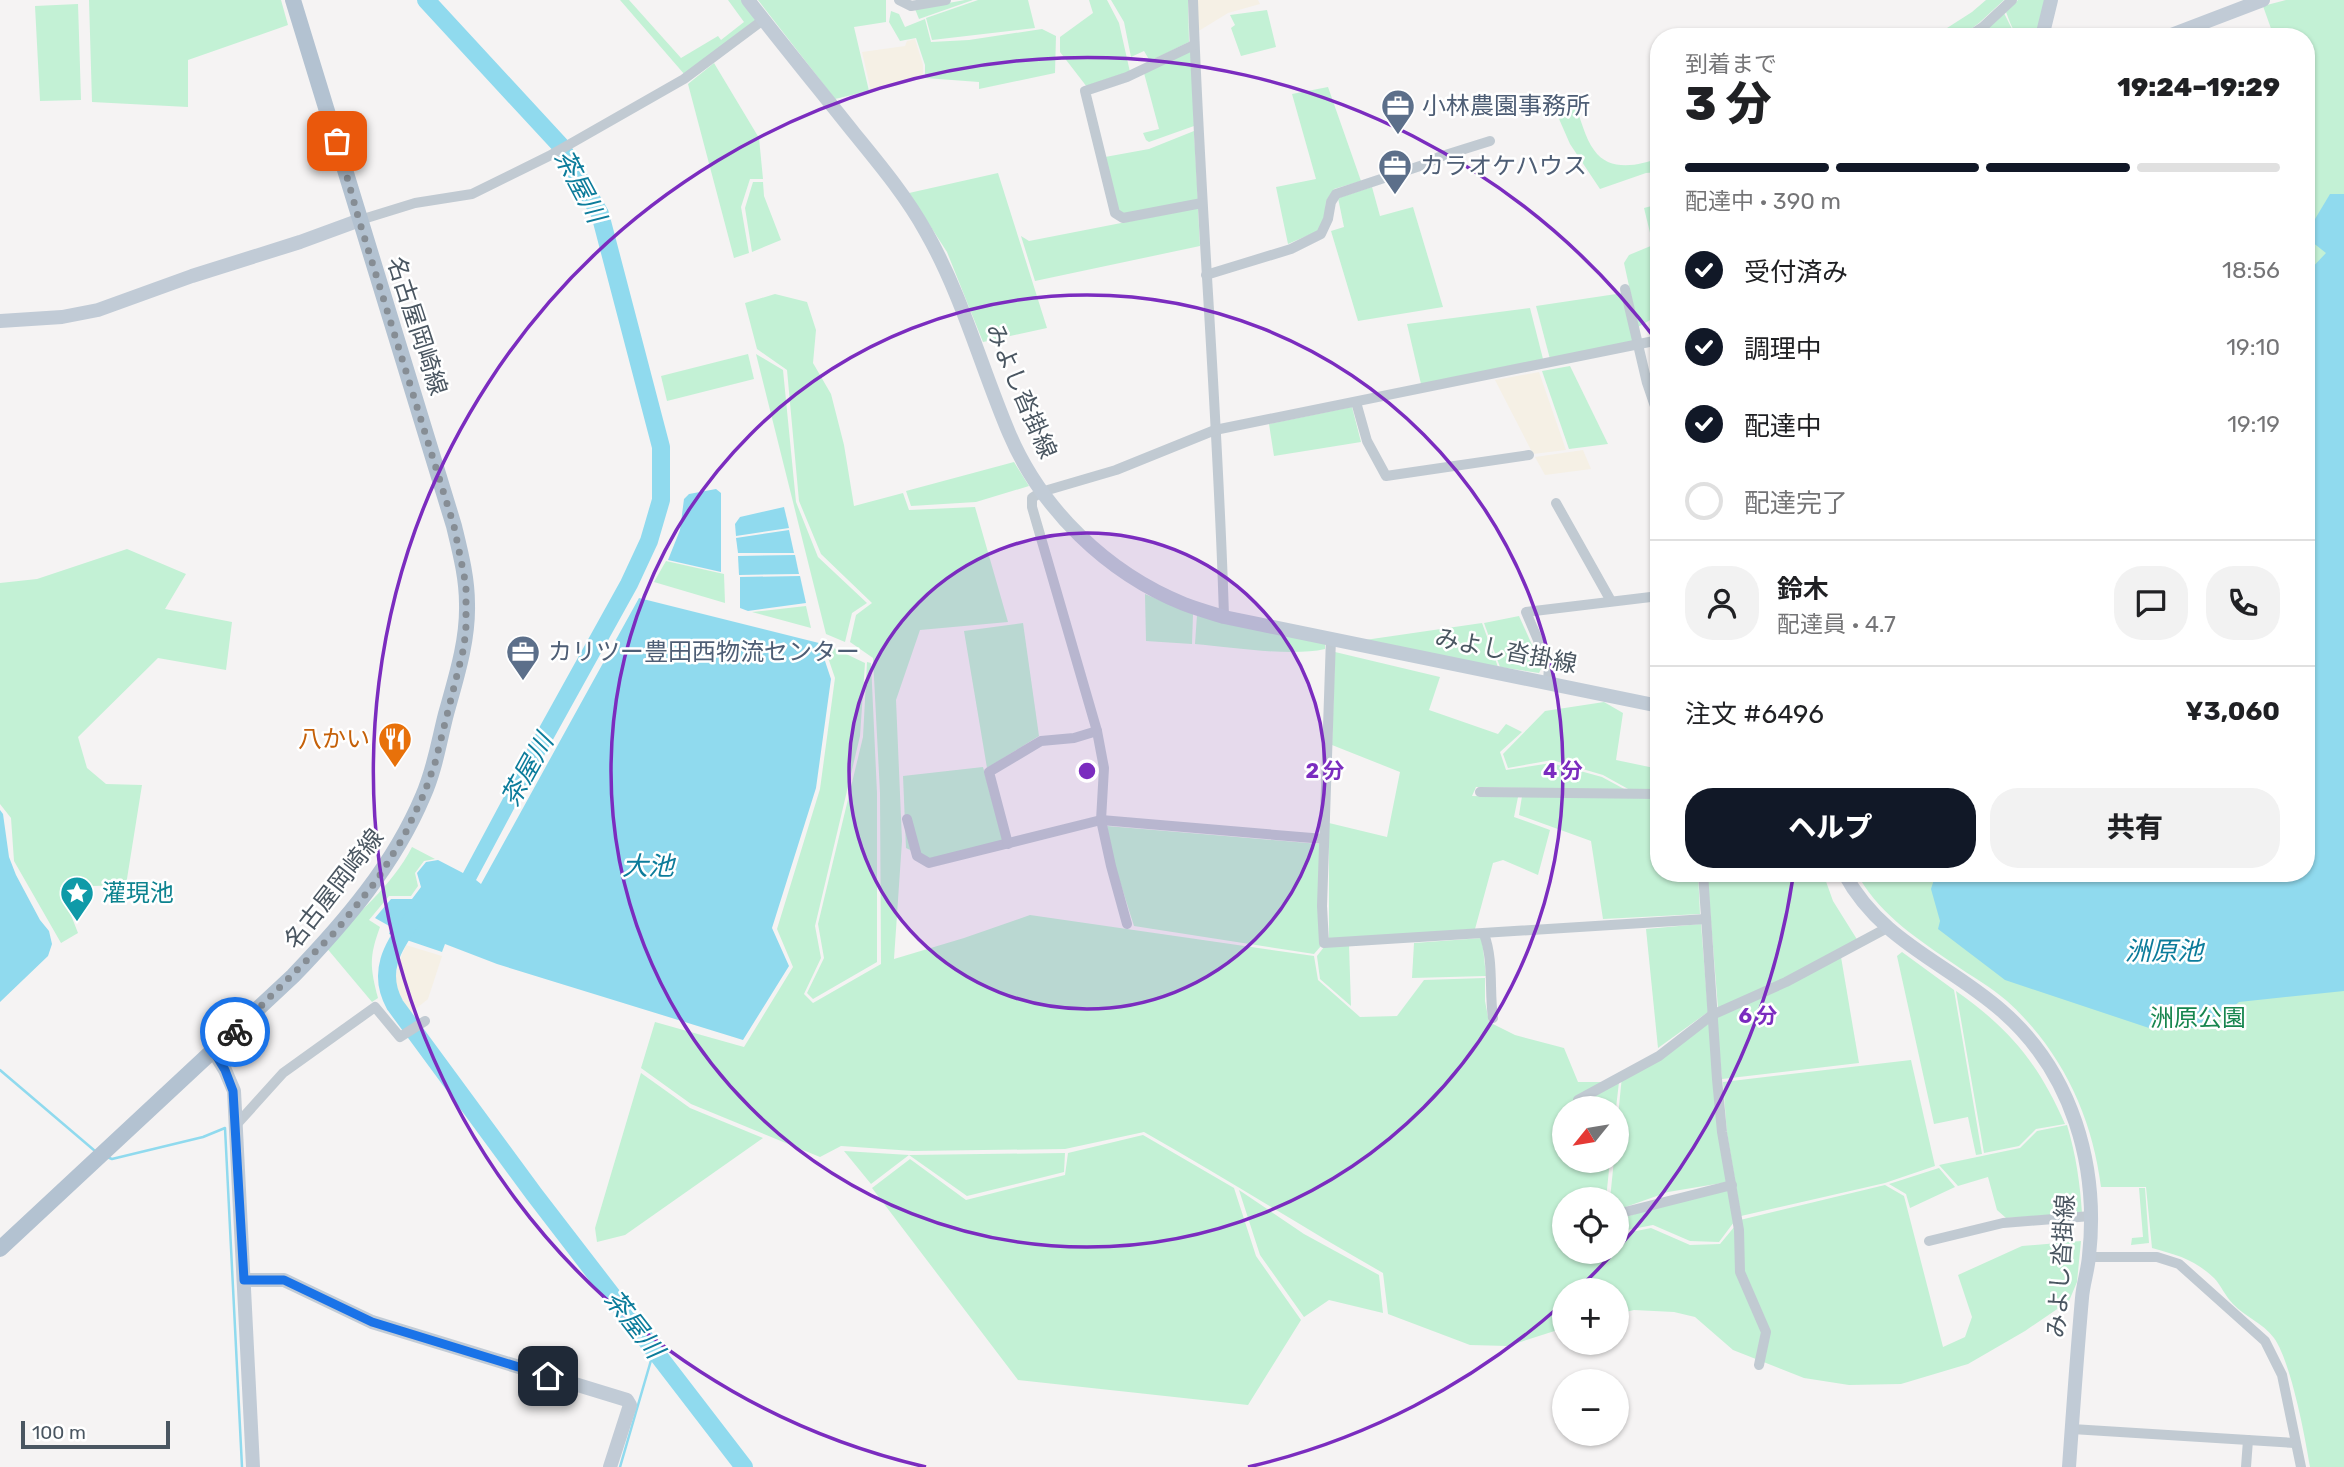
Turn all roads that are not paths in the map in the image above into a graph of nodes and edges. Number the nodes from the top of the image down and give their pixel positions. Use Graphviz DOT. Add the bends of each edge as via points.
graph roads {
  1 [pos="293,0"];
  2 [pos="748,0"];
  3 [pos="899,0"];
  4 [pos="946,0"];
  5 [pos="1193,0"];
  6 [pos="2012,0"];
  7 [pos="2050,0"];
  8 [pos="2260,0"];
  9 [pos="763,20"];
  10 [pos="1982,28"];
  11 [pos="2044,28"];
  12 [pos="2189,28"];
  13 [pos="1195,45"];
  14 [pos="1490,141"];
  15 [pos="1202,203"];
  16 [pos="359,220"];
  17 [pos="1206,275"];
  18 [pos="1625,289"];
  19 [pos="0,321"];
  20 [pos="1650,342"];
  21 [pos="1639,345"];
  22 [pos="1650,390"];
  23 [pos="1356,402"];
  24 [pos="1215,430"];
  25 [pos="1529,456"];
  26 [pos="1041,492"];
  27 [pos="1556,503"];
  28 [pos="1650,597"];
  29 [pos="1611,601"];
  30 [pos="1224,617"];
  31 [pos="1331,638"];
  32 [pos="1548,682"];
  33 [pos="1650,704"];
  34 [pos="1097,731"];
  35 [pos="1479,792"];
  36 [pos="1650,793"];
  37 [pos="907,818"];
  38 [pos="1101,820"];
  39 [pos="1324,839"];
  40 [pos="1008,844"];
  41 [pos="1704,882"];
  42 [pos="1850,882"];
  43 [pos="1706,919"];
  44 [pos="1127,924"];
  45 [pos="1887,928"];
  46 [pos="1484,934"];
  47 [pos="1712,1015"];
  48 [pos="1493,1018"];
  49 [pos="425,1021"];
  50 [pos="214,1052"];
  51 [pos="1585,1096"];
  52 [pos="237,1124"];
  53 [pos="1731,1185"];
  54 [pos="1629,1211"];
  55 [pos="2091,1216"];
  56 [pos="1929,1241"];
  57 [pos="0,1249"];
  58 [pos="2089,1256"];
  59 [pos="244,1280"];
  60 [pos="1759,1365"];
  61 [pos="2072,1429"];
  62 [pos="2248,1440"];
  63 [pos="2295,1443"];
  64 [pos="253,1467"];
  65 [pos="611,1467"];
  66 [pos="2069,1467"];
  67 [pos="2246,1467"];
  68 [pos="2301,1467"];
  1 -- 16 [label="main road, 名古屋岡崎線"];
  2 -- 9 [label="main road, みよし沓掛線"];
  3 -- 4 [label="street" via="911,6"];
  5 -- 13 [label="street"];
  6 -- 10 [label="street"];
  7 -- 11 [label="main road"];
  8 -- 12 [label="main road"];
  9 -- 16 [label="street" via="684,79 549,156 472,194 415,203"];
  9 -- 26 [label="main road, みよし沓掛線" via="897,187 925,231 944,265 1010,436"];
  13 -- 15 [label="street"];
  13 -- 15 [label="street" via="1085,91 1115,213 1123,218"];
  14 -- 17 [label="street" via="1336,194 1321,234 1291,249"];
  15 -- 17 [label="street"];
  16 -- 19 [label="main road" via="98,310"];
  16 -- 50 [label="main road, 名古屋岡崎線" via="454,526 467,605 464,647 430,776 393,855 335,932"];
  17 -- 24 [label="street"];
  18 -- 21 [label="street"];
  20 -- 21 [label="street"];
  21 -- 22 [label="street"];
  21 -- 23 [label="street"];
  23 -- 24 [label="street"];
  23 -- 25 [label="street" via="1367,441 1386,476"];
  24 -- 26 [label="street" via="1116,470"];
  24 -- 30 [label="street"];
  26 -- 30 [label="main road, みよし沓掛線" via="1096,550 1140,582"];
  26 -- 34 [label="street" via="1031,498 1031,508"];
  27 -- 29 [label="street"];
  28 -- 29 [label="street"];
  29 -- 32 [label="street" via="1525,612 1549,666"];
  30 -- 31 [label="main road, みよし沓掛線"];
  31 -- 32 [label="main road, みよし沓掛線"];
  31 -- 39 [label="street"];
  32 -- 33 [label="main road, みよし沓掛線"];
  34 -- 38 [label="street" via="1104,768"];
  34 -- 40 [label="street" via="1041,741 989,772"];
  35 -- 36 [label="street"];
  37 -- 40 [label="street" via="917,856 929,863"];
  38 -- 39 [label="street"];
  38 -- 40 [label="street"];
  38 -- 44 [label="street"];
  39 -- 46 [label="street" via="1324,943"];
  41 -- 43 [label="street"];
  42 -- 45 [label="main road, みよし沓掛線" via="1862,903"];
  43 -- 46 [label="street"];
  43 -- 47 [label="street"];
  45 -- 47 [label="street" via="1787,982"];
  45 -- 55 [label="main road, みよし沓掛線" via="2003,1012 2042,1055 2064,1093 2082,1140"];
  46 -- 48 [label="street"];
  47 -- 51 [label="street" via="1659,1056"];
  47 -- 53 [label="street"];
  49 -- 52 [label="street" via="400,1037 375,1007 283,1073"];
  50 -- 52 [label="main road" via="233,1091"];
  50 -- 57 [label="main road, 名古屋岡崎線"];
  52 -- 59 [label="main road"];
  53 -- 54 [label="street"];
  53 -- 60 [label="street" via="1740,1272 1766,1332"];
  55 -- 56 [label="street" via="2003,1223"];
  55 -- 58 [label="main road, みよし沓掛線"];
  58 -- 61 [label="main road, みよし沓掛線"];
  58 -- 63 [label="street" via="2158,1257 2179,1264 2216,1296 2265,1341 2274,1356"];
  59 -- 64 [label="main road"];
  59 -- 65 [label="main road" via="284,1280 372,1322 627,1400"];
  61 -- 62 [label="street"];
  61 -- 66 [label="main road, みよし沓掛線"];
  62 -- 63 [label="street"];
  62 -- 67 [label="street"];
  63 -- 68 [label="street"];
}
